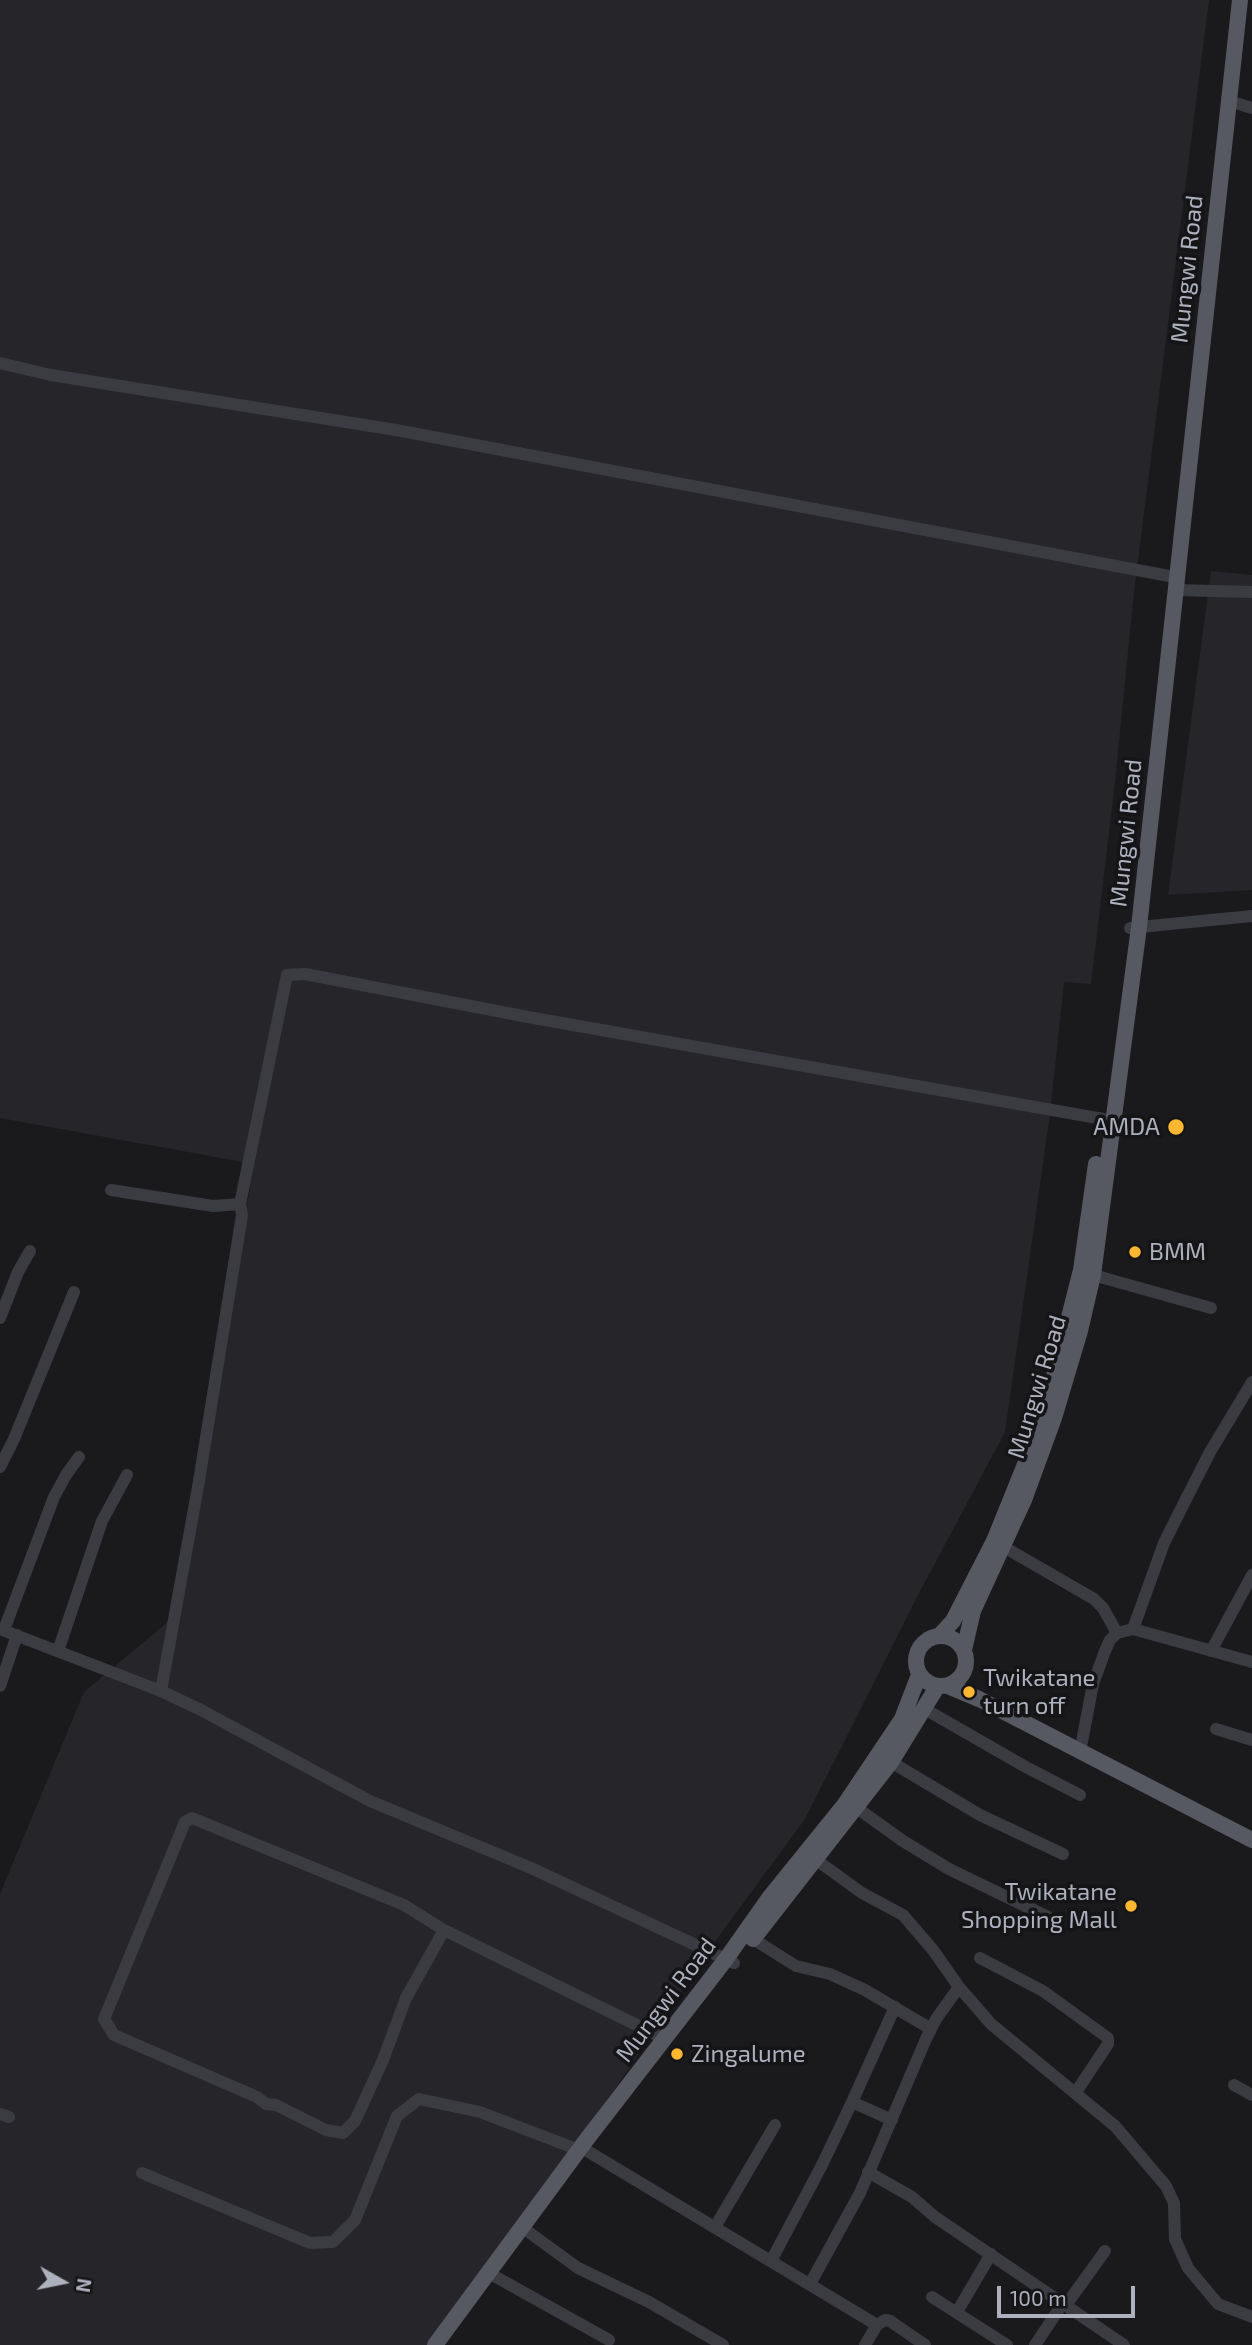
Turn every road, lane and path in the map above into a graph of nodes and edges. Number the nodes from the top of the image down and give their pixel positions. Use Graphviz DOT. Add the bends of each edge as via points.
graph roads {
  1 [pos="1232,0"];
  2 [pos="1240,0"];
  3 [pos="1229,101"];
  4 [pos="1252,107"];
  5 [pos="0,363"];
  6 [pos="1172,583"];
  7 [pos="1252,592"];
  8 [pos="1252,916"];
  9 [pos="1134,927"];
  10 [pos="1103,1119"];
  11 [pos="111,1191"];
  12 [pos="240,1204"];
  13 [pos="30,1251"];
  14 [pos="1093,1275"];
  15 [pos="74,1293"];
  16 [pos="1211,1308"];
  17 [pos="0,1318"];
  18 [pos="1252,1382"];
  19 [pos="79,1457"];
  20 [pos="0,1467"];
  21 [pos="127,1475"];
  22 [pos="999,1544"];
  23 [pos="1252,1575"];
  24 [pos="1133,1629"];
  25 [pos="2,1630"];
  26 [pos="1117,1633"];
  27 [pos="17,1635"];
  28 [pos="940,1636"];
  29 [pos="964,1650"];
  30 [pos="58,1651"];
  31 [pos="1211,1651"];
  32 [pos="1252,1662"];
  33 [pos="964,1673"];
  34 [pos="919,1675"];
  35 [pos="0,1686"];
  36 [pos="943,1686"];
  37 [pos="161,1691"];
  38 [pos="979,1699"];
  39 [pos="923,1708"];
  40 [pos="1216,1729"];
  41 [pos="1252,1740"];
  42 [pos="1080,1752"];
  43 [pos="891,1762"];
  44 [pos="1080,1795"];
  45 [pos="857,1808"];
  46 [pos="1252,1840"];
  47 [pos="1063,1854"];
  48 [pos="815,1859"];
  49 [pos="1048,1917"];
  50 [pos="444,1930"];
  51 [pos="753,1939"];
  52 [pos="980,1958"];
  53 [pos="730,1961"];
  54 [pos="959,1987"];
  55 [pos="895,2007"];
  56 [pos="931,2029"];
  57 [pos="665,2039"];
  58 [pos="1234,2085"];
  59 [pos="1076,2092"];
  60 [pos="1252,2095"];
  61 [pos="852,2102"];
  62 [pos="892,2120"];
  63 [pos="775,2125"];
  64 [pos="584,2151"];
  65 [pos="868,2172"];
  66 [pos="142,2173"];
  67 [pos="715,2227"];
  68 [pos="530,2233"];
  69 [pos="1105,2251"];
  70 [pos="991,2254"];
  71 [pos="772,2260"];
  72 [pos="496,2277"];
  73 [pos="810,2284"];
  74 [pos="932,2297"];
  75 [pos="1064,2304"];
  76 [pos="957,2312"];
  77 [pos="1252,2317"];
  78 [pos="877,2325"];
  79 [pos="609,2340"];
  80 [pos="435,2345"];
  81 [pos="444,2345"];
  82 [pos="723,2345"];
  83 [pos="865,2345"];
  84 [pos="925,2345"];
  85 [pos="1007,2345"];
  86 [pos="1035,2345"];
  87 [pos="1124,2345"];
  1 -- 6 [label="main road, Mungwi Road"];
  2 -- 3 [label="main road, Mungwi Road"];
  3 -- 4 [label="street"];
  3 -- 6 [label="main road, Mungwi Road"];
  5 -- 6 [label="street" via="396,430"];
  6 -- 7 [label="street"];
  6 -- 9 [label="main road, Mungwi Road"];
  8 -- 9 [label="street"];
  9 -- 10 [label="main road, Mungwi Road"];
  9 -- 14 [label="main road, Mungwi Road"];
  10 -- 12 [label="street" via="294,974 287,975"];
  10 -- 22 [label="main road, Mungwi Road" via="1080,1270 1062,1346"];
  11 -- 12 [label="street" via="213,1206"];
  12 -- 37 [label="street" via="242,1215 199,1481"];
  13 -- 17 [label="street"];
  14 -- 16 [label="street"];
  14 -- 22 [label="main road, Mungwi Road" via="1054,1418 1024,1500"];
  15 -- 20 [label="street"];
  18 -- 24 [label="street" via="1181,1509"];
  19 -- 25 [label="street" via="54,1497"];
  21 -- 30 [label="street" via="102,1521"];
  22 -- 26 [label="street" via="1094,1599"];
  22 -- 28 [label="main road, Mungwi Road"];
  22 -- 29 [label="main road, Mungwi Road" via="973,1611"];
  23 -- 31 [label="street"];
  24 -- 26 [label="street"];
  24 -- 31 [label="street"];
  25 -- 27 [label="street"];
  26 -- 42 [label="street" via="1093,1684"];
  27 -- 30 [label="street"];
  27 -- 35 [label="street"];
  28 -- 29 [label="main road" via="954,1639"];
  28 -- 34 [label="main road" via="919,1649"];
  29 -- 33 [label="main road"];
  30 -- 37 [label="street"];
  31 -- 32 [label="street"];
  33 -- 36 [label="main road"];
  33 -- 38 [label="main road"];
  34 -- 36 [label="main road"];
  34 -- 53 [label="main road, Mungwi Road" via="902,1719 880,1753 769,1898"];
  36 -- 38 [label="main road"];
  36 -- 39 [label="main road, Mungwi Road"];
  37 -- 53 [label="street" via="370,1801 531,1868"];
  38 -- 42 [label="main road"];
  39 -- 43 [label="main road, Mungwi Road"];
  39 -- 44 [label="street"];
  40 -- 41 [label="street"];
  42 -- 46 [label="main road"];
  43 -- 45 [label="main road, Mungwi Road"];
  43 -- 47 [label="street" via="981,1815"];
  45 -- 48 [label="main road, Mungwi Road"];
  45 -- 49 [label="street" via="949,1869"];
  48 -- 51 [label="main road, Mungwi Road"];
  48 -- 54 [label="street" via="903,1915"];
  50 -- 50 [label="street" via="406,1998 355,2121 343,2133 266,2104 114,2035 104,2018 184,1822 192,1818 404,1905"];
  50 -- 57 [label="street"];
  51 -- 53 [label="main road, Mungwi Road"];
  51 -- 55 [label="street" via="796,1966 830,1973"];
  52 -- 59 [label="street" via="1043,1991 1108,2038"];
  53 -- 57 [label="main road, Mungwi Road"];
  53 -- 64 [label="main road, Mungwi Road"];
  54 -- 56 [label="street"];
  54 -- 59 [label="street" via="991,2024"];
  55 -- 56 [label="street"];
  55 -- 61 [label="street"];
  56 -- 62 [label="street"];
  57 -- 64 [label="main road, Mungwi Road"];
  58 -- 60 [label="street"];
  59 -- 77 [label="street" via="1115,2126 1166,2186 1174,2203 1179,2252 1206,2292 1218,2304"];
  61 -- 62 [label="street"];
  61 -- 71 [label="street"];
  62 -- 65 [label="street"];
  63 -- 67 [label="street"];
  64 -- 66 [label="street" via="480,2112 419,2099 397,2116 355,2220 334,2242 310,2243"];
  64 -- 67 [label="street"];
  64 -- 68 [label="main road, Mungwi Road"];
  64 -- 80 [label="main road, Mungwi Road"];
  65 -- 70 [label="street" via="912,2197"];
  65 -- 73 [label="street"];
  67 -- 71 [label="street"];
  68 -- 72 [label="main road, Mungwi Road"];
  68 -- 82 [label="street" via="578,2268"];
  69 -- 75 [label="street"];
  70 -- 75 [label="street"];
  70 -- 76 [label="street"];
  71 -- 73 [label="street"];
  72 -- 79 [label="street"];
  72 -- 81 [label="main road, Mungwi Road"];
  73 -- 78 [label="street"];
  74 -- 76 [label="street"];
  75 -- 86 [label="street"];
  75 -- 87 [label="street"];
  76 -- 85 [label="street"];
  78 -- 83 [label="street"];
  78 -- 84 [label="street" via="890,2321"];
}
